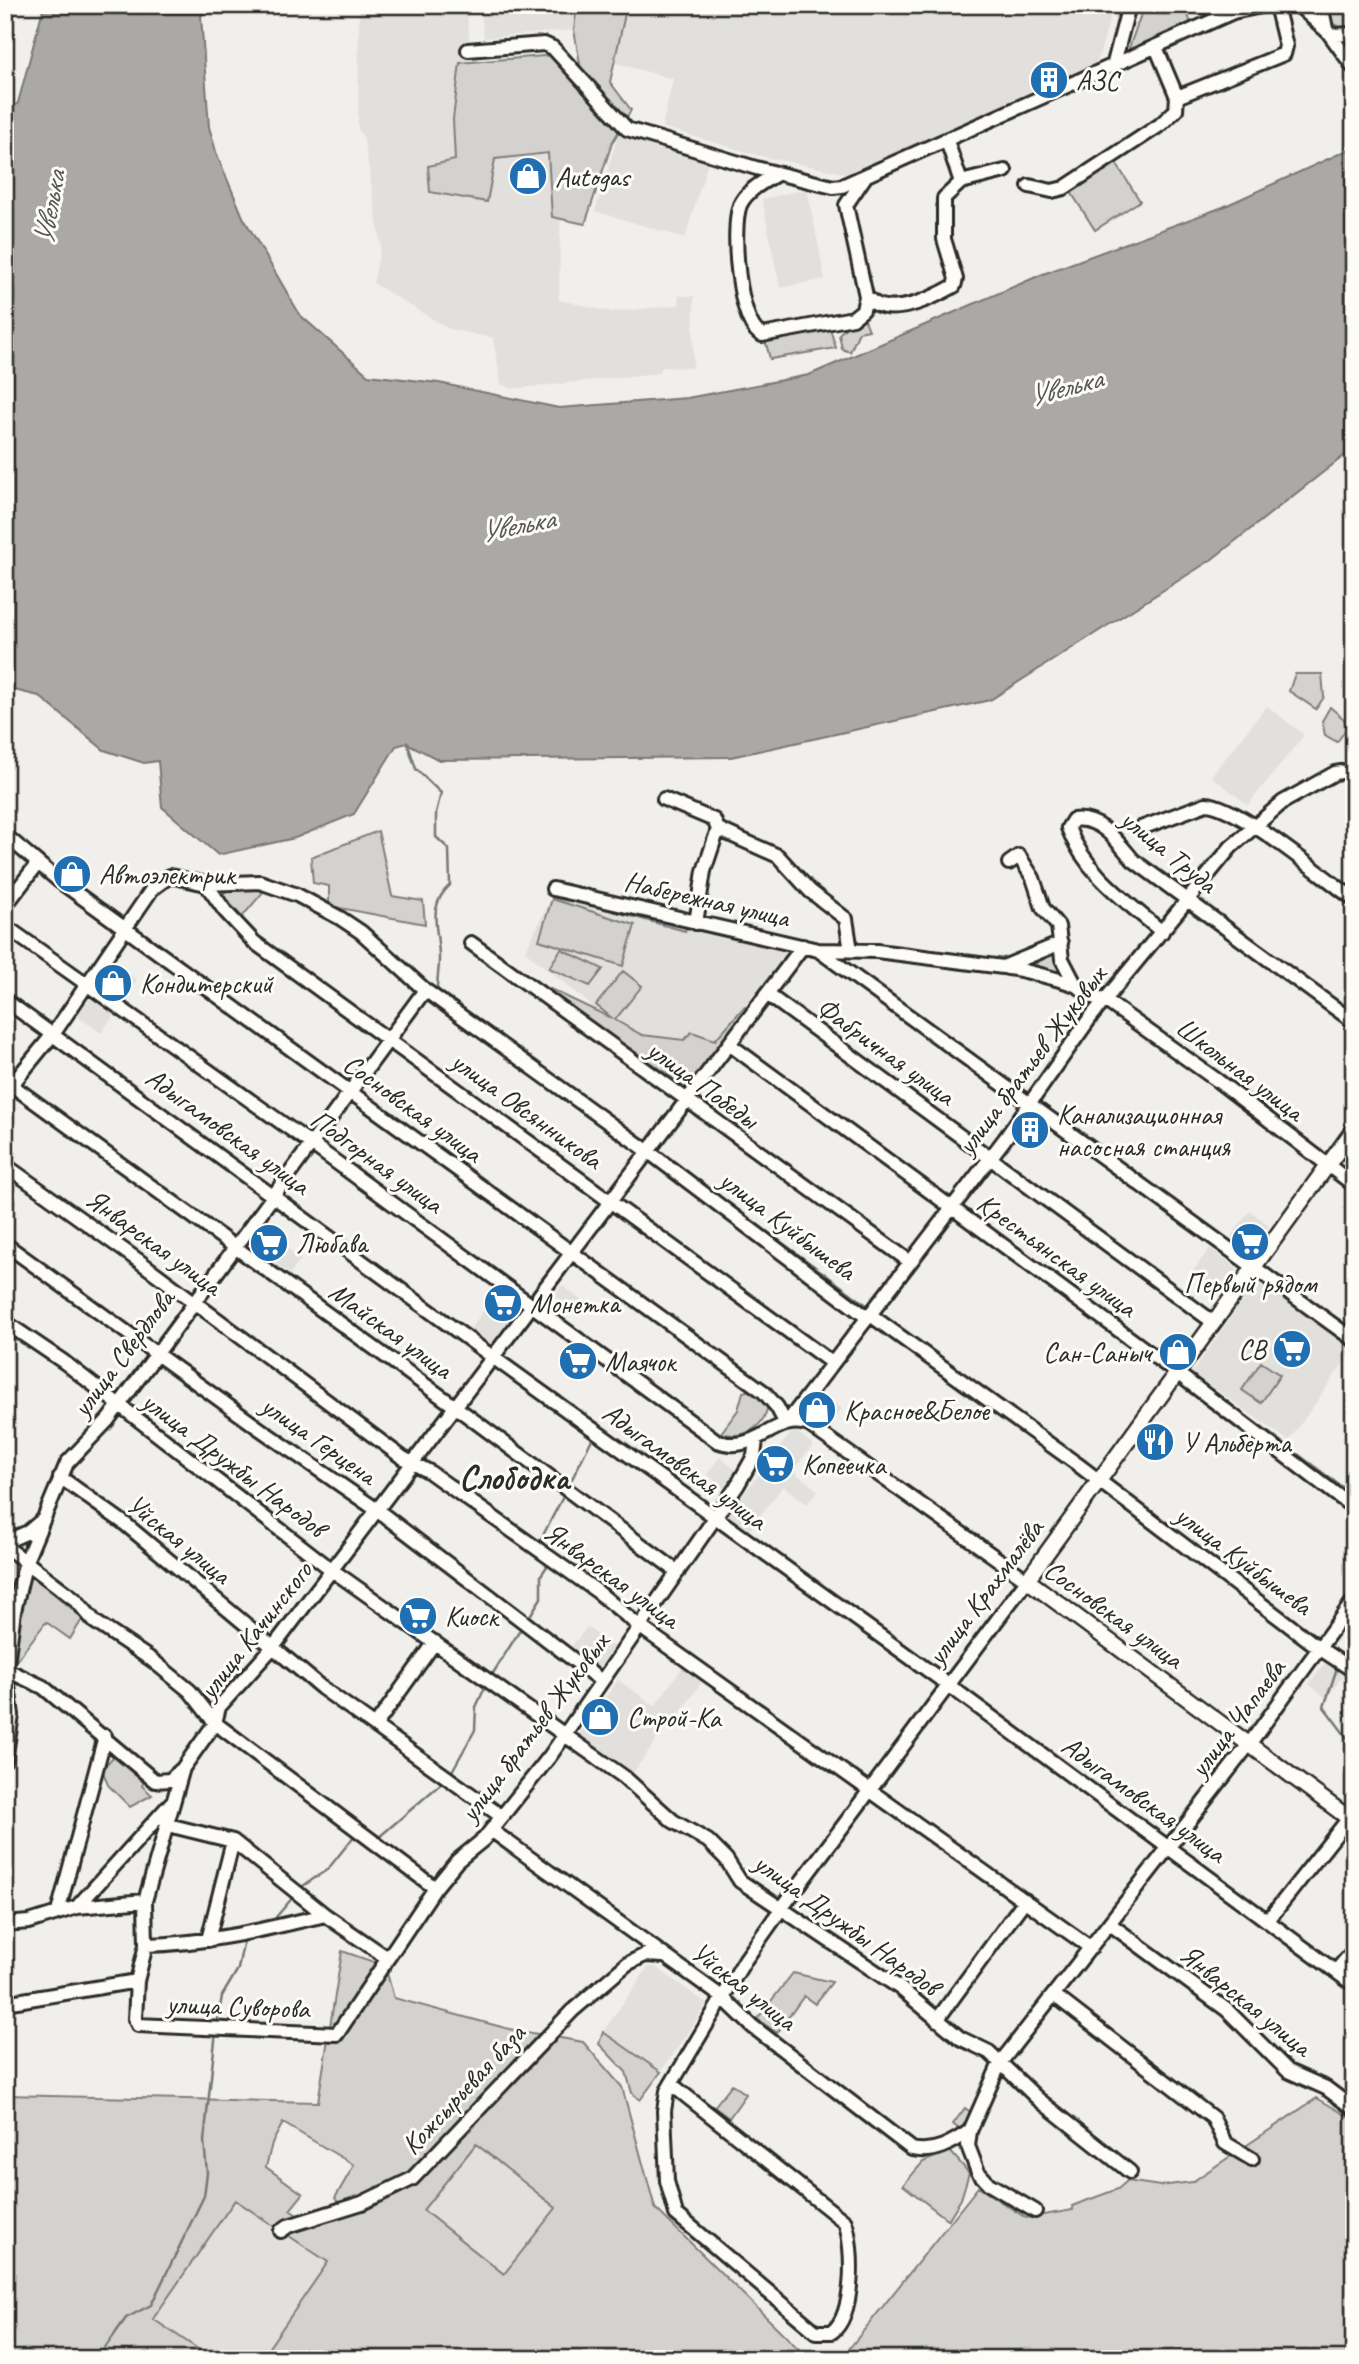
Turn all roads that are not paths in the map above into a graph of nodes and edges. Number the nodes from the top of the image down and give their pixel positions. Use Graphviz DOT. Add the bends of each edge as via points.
graph roads {
  1 [pos="1129,5"];
  2 [pos="1197,5"];
  3 [pos="1266,5"];
  4 [pos="1276,5"];
  5 [pos="1298,5"];
  6 [pos="1325,5"];
  7 [pos="1233,12"];
  8 [pos="1329,34"];
  9 [pos="1354,34"];
  10 [pos="1156,47"];
  11 [pos="468,50"];
  12 [pos="1113,66"];
  13 [pos="1354,68"];
  14 [pos="1177,97"];
  15 [pos="947,141"];
  16 [pos="745,165"];
  17 [pos="1005,171"];
  18 [pos="777,174"];
  19 [pos="865,177"];
  20 [pos="961,182"];
  21 [pos="1029,186"];
  22 [pos="833,187"];
  23 [pos="746,195"];
  24 [pos="846,205"];
  25 [pos="866,296"];
  26 [pos="1354,770"];
  27 [pos="664,799"];
  28 [pos="1254,826"];
  29 [pos="1141,828"];
  30 [pos="718,830"];
  31 [pos="5,835"];
  32 [pos="38,863"];
  33 [pos="1009,863"];
  34 [pos="206,884"];
  35 [pos="553,889"];
  36 [pos="1188,898"];
  37 [pos="1354,899"];
  38 [pos="5,906"];
  39 [pos="696,923"];
  40 [pos="5,926"];
  41 [pos="126,929"];
  42 [pos="1162,932"];
  43 [pos="471,943"];
  44 [pos="1061,943"];
  45 [pos="803,946"];
  46 [pos="818,950"];
  47 [pos="855,951"];
  48 [pos="1003,967"];
  49 [pos="858,980"];
  50 [pos="87,983"];
  51 [pos="1075,984"];
  52 [pos="425,990"];
  53 [pos="767,994"];
  54 [pos="5,1000"];
  55 [pos="1100,1000"];
  56 [pos="1354,1022"];
  57 [pos="54,1033"];
  58 [pos="389,1041"];
  59 [pos="729,1044"];
  60 [pos="7,1087"];
  61 [pos="349,1092"];
  62 [pos="685,1102"];
  63 [pos="1028,1103"];
  64 [pos="1354,1129"];
  65 [pos="310,1143"];
  66 [pos="649,1152"];
  67 [pos="989,1157"];
  68 [pos="1327,1165"];
  69 [pos="5,1166"];
  70 [pos="1354,1185"];
  71 [pos="272,1194"];
  72 [pos="611,1200"];
  73 [pos="950,1208"];
  74 [pos="5,1244"];
  75 [pos="234,1247"];
  76 [pos="571,1254"];
  77 [pos="909,1261"];
  78 [pos="1254,1268"];
  79 [pos="539,1296"];
  80 [pos="193,1301"];
  81 [pos="527,1312"];
  82 [pos="869,1314"];
  83 [pos="5,1322"];
  84 [pos="1213,1322"];
  85 [pos="1354,1340"];
  86 [pos="156,1352"];
  87 [pos="494,1358"];
  88 [pos="832,1363"];
  89 [pos="1177,1373"];
  90 [pos="117,1405"];
  91 [pos="457,1408"];
  92 [pos="786,1424"];
  93 [pos="756,1440"];
  94 [pos="413,1463"];
  95 [pos="60,1478"];
  96 [pos="1098,1480"];
  97 [pos="1354,1508"];
  98 [pos="377,1510"];
  99 [pos="715,1517"];
  100 [pos="43,1519"];
  101 [pos="5,1544"];
  102 [pos="26,1561"];
  103 [pos="332,1570"];
  104 [pos="678,1572"];
  105 [pos="1027,1580"];
  106 [pos="1354,1600"];
  107 [pos="14,1611"];
  108 [pos="639,1626"];
  109 [pos="5,1627"];
  110 [pos="435,1642"];
  111 [pos="274,1646"];
  112 [pos="1319,1648"];
  113 [pos="6,1670"];
  114 [pos="1354,1671"];
  115 [pos="600,1680"];
  116 [pos="947,1684"];
  117 [pos="215,1723"];
  118 [pos="375,1726"];
  119 [pos="565,1733"];
  120 [pos="105,1737"];
  121 [pos="1250,1743"];
  122 [pos="5,1760"];
  123 [pos="183,1768"];
  124 [pos="870,1788"];
  125 [pos="173,1800"];
  126 [pos="501,1816"];
  127 [pos="1351,1820"];
  128 [pos="168,1825"];
  129 [pos="491,1830"];
  130 [pos="233,1841"];
  131 [pos="1168,1849"];
  132 [pos="435,1888"];
  133 [pos="1025,1900"];
  134 [pos="145,1901"];
  135 [pos="77,1907"];
  136 [pos="780,1909"];
  137 [pos="58,1912"];
  138 [pos="325,1915"];
  139 [pos="1269,1919"];
  140 [pos="5,1924"];
  141 [pos="1110,1924"];
  142 [pos="208,1940"];
  143 [pos="146,1945"];
  144 [pos="1091,1948"];
  145 [pos="1354,1950"];
  146 [pos="663,1956"];
  147 [pos="386,1957"];
  148 [pos="1336,1971"];
  149 [pos="136,1981"];
  150 [pos="1354,1985"];
  151 [pos="1054,1996"];
  152 [pos="722,1997"];
  153 [pos="5,2003"];
  154 [pos="937,2020"];
  155 [pos="138,2025"];
  156 [pos="337,2034"];
  157 [pos="1000,2063"];
  158 [pos="669,2088"];
  159 [pos="1354,2109"];
  160 [pos="970,2131"];
  161 [pos="1252,2159"];
  162 [pos="1130,2172"];
  163 [pos="1035,2211"];
  164 [pos="281,2231"];
  1 -- 12 [label="street"];
  2 -- 7 [label="street"];
  3 -- 7 [label="street"];
  4 -- 14 [label="street" via="1284,54"];
  5 -- 8 [label="street"];
  6 -- 8 [label="street"];
  7 -- 10 [label="street"];
  8 -- 9 [label="street"];
  8 -- 13 [label="street"];
  10 -- 12 [label="street"];
  10 -- 14 [label="street"];
  11 -- 16 [label="street" via="544,44 553,48 627,129"];
  12 -- 15 [label="street"];
  14 -- 21 [label="street" via="1175,110 1160,125 1064,188 1052,191"];
  15 -- 19 [label="street"];
  15 -- 20 [label="street"];
  16 -- 18 [label="street"];
  16 -- 23 [label="street" via="750,178"];
  17 -- 20 [label="street"];
  18 -- 22 [label="street"];
  18 -- 23 [label="street"];
  19 -- 22 [label="street"];
  19 -- 24 [label="street"];
  20 -- 25 [label="street" via="944,198 943,205 954,286 895,308 880,307"];
  22 -- 24 [label="street"];
  23 -- 25 [label="street" via="736,224 747,319 754,330 768,336 853,318 863,310"];
  24 -- 25 [label="street"];
  26 -- 28 [label="street, улица братьев Жуковых" via="1335,773 1283,802"];
  27 -- 30 [label="street, Набережная улица" via="714,820"];
  28 -- 29 [label="street" via="1221,807 1206,804"];
  28 -- 36 [label="street, улица братьев Жуковых"];
  28 -- 37 [label="street"];
  30 -- 39 [label="street" via="704,871"];
  30 -- 47 [label="street, Набережная улица" via="787,864 810,891 846,919"];
  31 -- 32 [label="street, Сосновская улица"];
  32 -- 38 [label="street"];
  32 -- 41 [label="street, Сосновская улица"];
  33 -- 44 [label="street, Школьная улица" via="1019,856 1030,872 1043,908 1058,926"];
  34 -- 41 [label="street, улица Куйбышева" via="170,876 152,889"];
  34 -- 52 [label="street, улица Куйбышева" via="260,882 297,895 361,932"];
  34 -- 58 [label="street, улица Овсянникова" via="254,942"];
  35 -- 39 [label="street, Набережная улица"];
  36 -- 42 [label="street, улица братьев Жуковых"];
  36 -- 42 [label="street, улица Труда" via="1133,859 1093,821 1073,820 1068,828 1094,874"];
  36 -- 56 [label="street, улица Труда"];
  39 -- 45 [label="street, Набережная улица"];
  40 -- 50 [label="street, Подгорная улица"];
  41 -- 50 [label="street"];
  41 -- 61 [label="street, Сосновская улица"];
  42 -- 55 [label="street, улица братьев Жуковых" via="1115,990"];
  43 -- 62 [label="street, улица Победы"];
  44 -- 48 [label="street, Набережная улица"];
  44 -- 51 [label="street, Школьная улица" via="1062,959"];
  45 -- 46 [label="street, Набережная улица"];
  45 -- 53 [label="street"];
  46 -- 47 [label="street, Набережная улица"];
  46 -- 49 [label="street"];
  47 -- 48 [label="street, Набережная улица"];
  47 -- 49 [label="street"];
  48 -- 51 [label="street, Школьная улица"];
  49 -- 63 [label="street"];
  50 -- 57 [label="street"];
  50 -- 65 [label="street, Подгорная улица"];
  51 -- 55 [label="street, Школьная улица"];
  52 -- 58 [label="street, улица Свердлова"];
  52 -- 66 [label="street, улица Куйбышева"];
  53 -- 59 [label="street"];
  53 -- 67 [label="street, Фабричная улица"];
  54 -- 57 [label="street, Адыгамовская улица"];
  55 -- 63 [label="street, улица братьев Жуковых"];
  55 -- 68 [label="street, Школьная улица" via="1218,1080"];
  57 -- 60 [label="street"];
  57 -- 71 [label="street, Адыгамовская улица"];
  58 -- 61 [label="street, улица Свердлова"];
  58 -- 72 [label="street, улица Овсянникова"];
  59 -- 62 [label="street"];
  59 -- 73 [label="street, Крестьянская улица"];
  60 -- 75 [label="street, Майская улица"];
  61 -- 65 [label="street, улица Свердлова"];
  61 -- 76 [label="street, Сосновская улица"];
  62 -- 66 [label="street"];
  62 -- 77 [label="street, улица Победы"];
  63 -- 67 [label="street, улица братьев Жуковых"];
  63 -- 78 [label="street"];
  64 -- 68 [label="main road, улица Крахмалёва"];
  65 -- 71 [label="street, улица Свердлова"];
  65 -- 93 [label="street, Подгорная улица" via="718,1441 737,1445"];
  66 -- 72 [label="street"];
  66 -- 82 [label="street, улица Куйбышева" via="864,1315"];
  67 -- 73 [label="street, улица братьев Жуковых"];
  67 -- 84 [label="street, Фабричная улица"];
  68 -- 70 [label="street, Школьная улица"];
  68 -- 78 [label="main road, улица Крахмалёва"];
  69 -- 80 [label="street, Январская улица"];
  71 -- 75 [label="street, улица Свердлова"];
  71 -- 87 [label="street, Адыгамовская улица"];
  72 -- 76 [label="street"];
  72 -- 88 [label="street, улица Овсянникова"];
  73 -- 77 [label="street, улица братьев Жуковых"];
  73 -- 89 [label="street, Крестьянская улица"];
  74 -- 86 [label="street, улица Герцена"];
  75 -- 80 [label="street, улица Свердлова"];
  75 -- 91 [label="street, Майская улица"];
  76 -- 79 [label="street"];
  76 -- 92 [label="street, Сосновская улица" via="764,1392"];
  77 -- 82 [label="street, улица братьев Жуковых"];
  78 -- 84 [label="main road, улица Крахмалёва"];
  78 -- 85 [label="street"];
  80 -- 86 [label="street, улица Свердлова"];
  80 -- 94 [label="street, Январская улица"];
  81 -- 87 [label="street, улица Качинского"];
  82 -- 88 [label="street, улица братьев Жуковых"];
  82 -- 96 [label="street, улица Куйбышева"];
  83 -- 90 [label="street, улица Дружбы Народов"];
  84 -- 89 [label="main road, улица Крахмалёва"];
  86 -- 90 [label="street, улица Свердлова"];
  86 -- 98 [label="street, улица Герцена"];
  87 -- 91 [label="street, улица Качинского"];
  87 -- 99 [label="street, Адыгамовская улица"];
  88 -- 92 [label="street, улица братьев Жуковых"];
  89 -- 96 [label="main road, улица Крахмалёва"];
  89 -- 97 [label="street, Крестьянская улица"];
  90 -- 95 [label="street, улица Свердлова" via="67,1463"];
  90 -- 103 [label="street, улица Дружбы Народов"];
  91 -- 94 [label="street, улица Качинского"];
  91 -- 104 [label="street, Майская улица"];
  92 -- 93 [label="street"];
  92 -- 105 [label="street, Сосновская улица" via="803,1423 814,1429"];
  93 -- 99 [label="street, улица братьев Жуковых" via="754,1456"];
  94 -- 98 [label="street, улица Качинского"];
  94 -- 108 [label="street, Январская улица" via="598,1592"];
  95 -- 100 [label="street, улица Свердлова"];
  95 -- 111 [label="street, Уйская улица" via="124,1523"];
  96 -- 105 [label="main road, улица Крахмалёва"];
  96 -- 112 [label="street, улица Куйбышева"];
  98 -- 103 [label="street, улица Качинского"];
  98 -- 115 [label="street, улица Герцена"];
  99 -- 104 [label="street, улица братьев Жуковых"];
  99 -- 116 [label="street, Адыгамовская улица"];
  100 -- 101 [label="street"];
  100 -- 102 [label="street, улица Свердлова"];
  101 -- 102 [label="street"];
  102 -- 107 [label="street, улица Свердлова"];
  102 -- 117 [label="street" via="76,1600 95,1622 190,1692"];
  103 -- 110 [label="street, улица Дружбы Народов"];
  103 -- 111 [label="street, улица Качинского"];
  104 -- 108 [label="street, улица братьев Жуковых"];
  105 -- 116 [label="street, улица Крахмалёва"];
  105 -- 121 [label="main road, Сосновская улица"];
  106 -- 112 [label="street, улица Чапаева"];
  107 -- 109 [label="street"];
  107 -- 113 [label="street, улица Свердлова"];
  108 -- 115 [label="street, улица братьев Жуковых"];
  108 -- 124 [label="street, Январская улица"];
  110 -- 118 [label="street"];
  110 -- 119 [label="street, улица Дружбы Народов"];
  111 -- 117 [label="street, улица Качинского" via="219,1707"];
  111 -- 118 [label="street, Уйская улица"];
  112 -- 114 [label="street, улица Куйбышева"];
  112 -- 121 [label="street, улица Чапаева"];
  113 -- 120 [label="street" via="43,1687"];
  113 -- 122 [label="street, улица Свердлова" via="12,1715"];
  115 -- 119 [label="street, улица братьев Жуковых"];
  116 -- 124 [label="street, улица Крахмалёва"];
  116 -- 131 [label="street, Адыгамовская улица"];
  117 -- 123 [label="street, улица Качинского"];
  117 -- 132 [label="street"];
  118 -- 126 [label="street, Уйская улица"];
  119 -- 126 [label="street, улица братьев Жуковых"];
  119 -- 136 [label="street, улица Дружбы Народов" via="673,1821 708,1842 726,1858 740,1881"];
  120 -- 123 [label="street" via="155,1781 170,1780"];
  120 -- 137 [label="street"];
  121 -- 127 [label="main road, Сосновская улица"];
  121 -- 131 [label="street, улица Чапаева"];
  123 -- 125 [label="street, улица Качинского"];
  124 -- 133 [label="street, Январская улица"];
  124 -- 136 [label="street, улица Крахмалёва"];
  125 -- 128 [label="street, улица Качинского"];
  125 -- 135 [label="street"];
  126 -- 129 [label="street, улица братьев Жуковых"];
  127 -- 139 [label="street, Сосновская улица"];
  128 -- 130 [label="street"];
  128 -- 134 [label="street, улица Качинского"];
  129 -- 132 [label="street, улица братьев Жуковых"];
  129 -- 146 [label="street, Уйская улица"];
  130 -- 138 [label="street"];
  130 -- 142 [label="street"];
  131 -- 139 [label="street, Адыгамовская улица"];
  131 -- 141 [label="street, улица Чапаева"];
  132 -- 147 [label="street, улица братьев Жуковых"];
  133 -- 144 [label="street, Январская улица"];
  133 -- 154 [label="street"];
  134 -- 135 [label="street"];
  134 -- 143 [label="street, улица Качинского"];
  135 -- 137 [label="street"];
  136 -- 152 [label="street, улица Крахмалёва"];
  136 -- 154 [label="street, улица Дружбы Народов" via="900,1988"];
  137 -- 140 [label="street"];
  138 -- 142 [label="street"];
  138 -- 147 [label="street"];
  139 -- 148 [label="street, Адыгамовская улица"];
  141 -- 144 [label="street, улица Чапаева"];
  141 -- 159 [label="street, Январская улица" via="1227,2010 1288,2071 1326,2088"];
  142 -- 143 [label="street"];
  143 -- 149 [label="street, улица Качинского"];
  144 -- 151 [label="street, улица Чапаева"];
  145 -- 148 [label="street"];
  146 -- 152 [label="street, Уйская улица"];
  146 -- 164 [label="street, Кожсырьевая база" via="645,1955 626,1964 572,2011 412,2179"];
  147 -- 156 [label="street, улица братьев Жуковых"];
  148 -- 150 [label="street, Адыгамовская улица"];
  149 -- 153 [label="street, улица Суворова"];
  149 -- 155 [label="street, улица Качинского"];
  151 -- 157 [label="street, улица Чапаева"];
  151 -- 161 [label="street" via="1213,2118 1225,2143"];
  152 -- 158 [label="street, улица Крахмалёва"];
  152 -- 160 [label="street, Уйская улица" via="752,2026 912,2149 930,2150"];
  154 -- 157 [label="street, улица Дружбы Народов"];
  155 -- 156 [label="street, улица Суворова"];
  157 -- 160 [label="street, улица Чапаева"];
  157 -- 162 [label="street, улица Дружбы Народов"];
  158 -- 158 [label="street" via="664,2111 667,2181 676,2214 816,2332 832,2332 843,2320 850,2283 850,2236 845,2222"];
  160 -- 163 [label="street" via="968,2146 978,2172 989,2184"];
}
